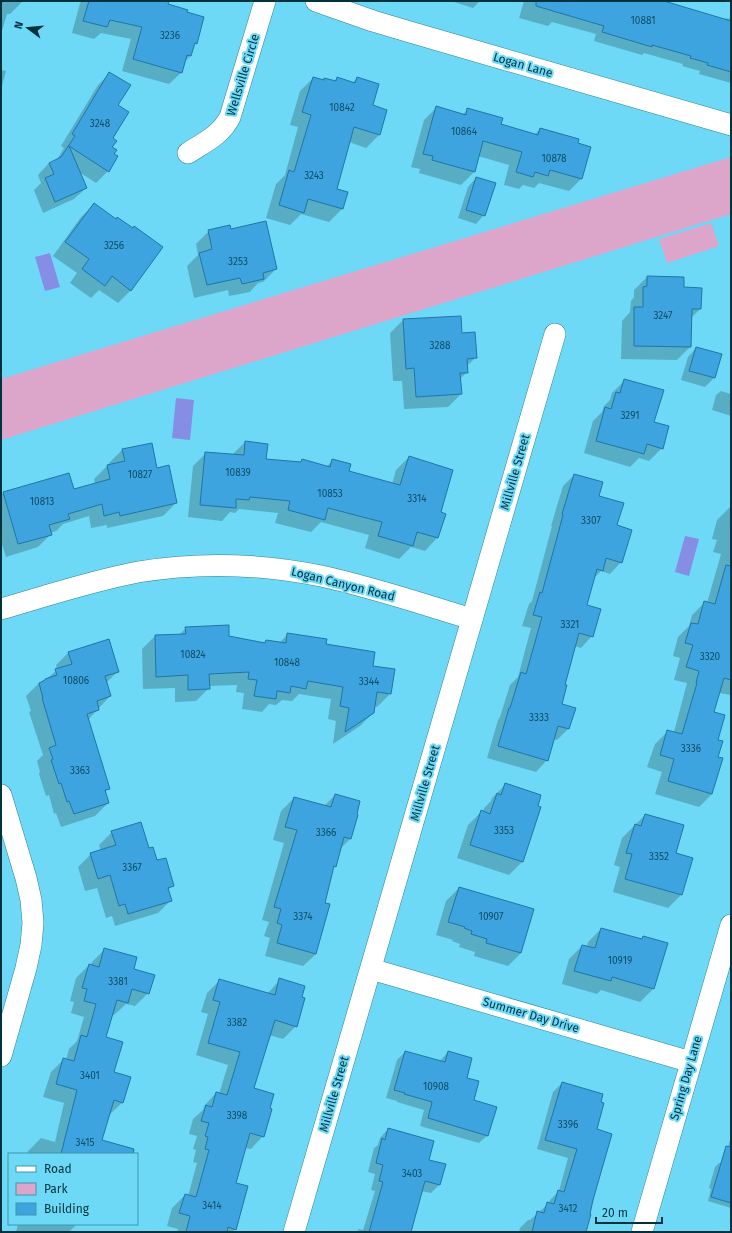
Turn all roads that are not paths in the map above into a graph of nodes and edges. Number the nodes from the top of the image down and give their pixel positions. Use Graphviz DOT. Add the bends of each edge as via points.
graph roads {
  1 [pos="265,1"];
  2 [pos="316,1"];
  3 [pos="731,125"];
  4 [pos="188,153"];
  5 [pos="555,334"];
  6 [pos="1,609"];
  7 [pos="472,619"];
  8 [pos="1,795"];
  9 [pos="731,925"];
  10 [pos="371,969"];
  11 [pos="1,1056"];
  12 [pos="691,1062"];
  13 [pos="294,1232"];
  14 [pos="642,1232"];
  1 -- 4 [label="street, Wellsville Circle" via="226,126"];
  2 -- 3 [label="street, Logan Lane" via="372,21"];
  5 -- 7 [label="street, Millville Street"];
  6 -- 7 [label="street, Logan Canyon Road" via="73,587 139,572 173,568 245,566 328,578"];
  7 -- 10 [label="street, Millville Street"];
  8 -- 11 [label="street" via="26,878 33,923 26,968"];
  9 -- 12 [label="street, Spring Day Lane"];
  10 -- 12 [label="street, Summer Day Drive"];
  10 -- 13 [label="street, Millville Street"];
  12 -- 14 [label="street, Spring Day Lane"];
}
